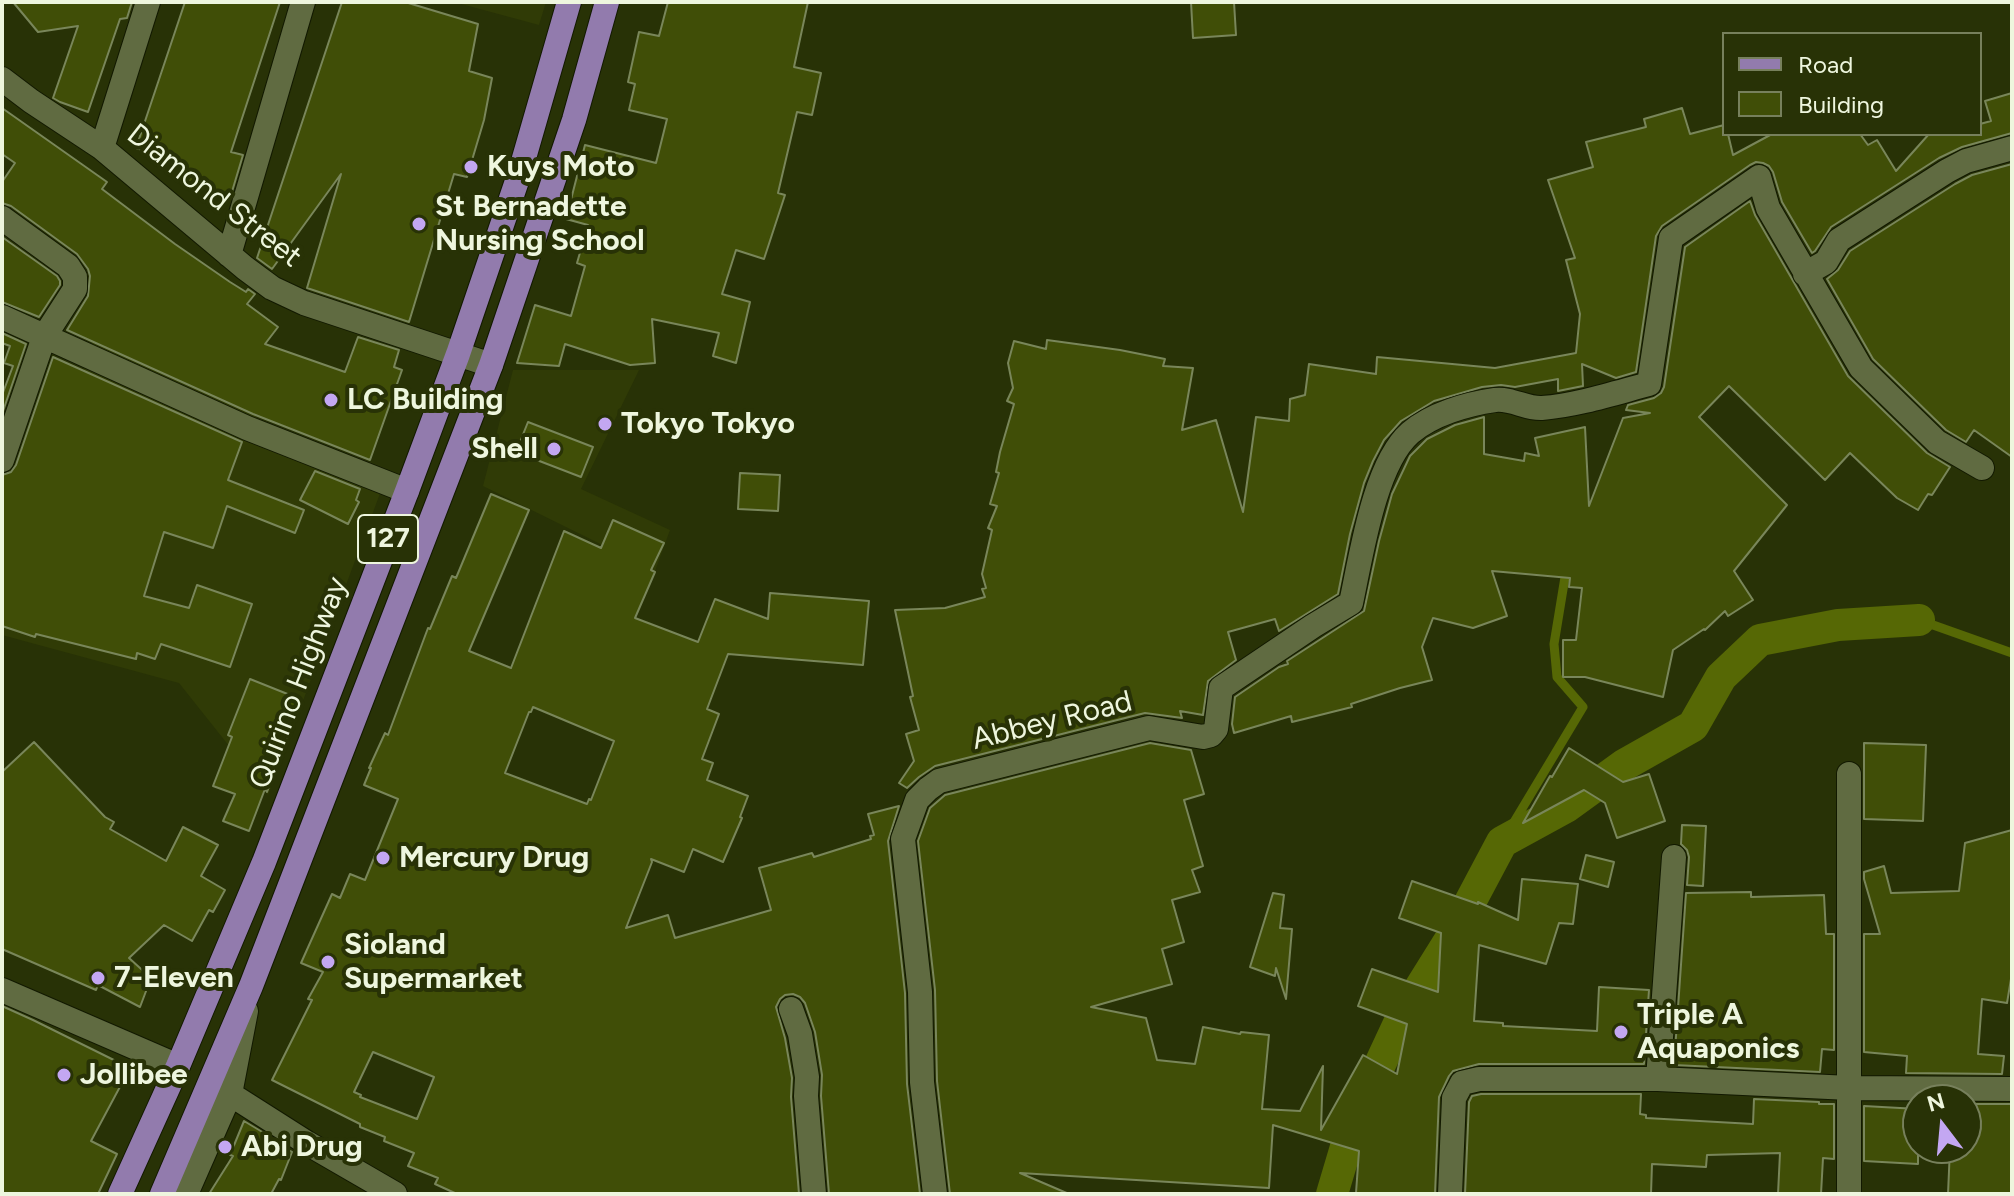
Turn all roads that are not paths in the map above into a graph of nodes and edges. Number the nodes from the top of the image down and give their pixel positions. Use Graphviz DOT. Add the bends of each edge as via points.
graph roads {
  1 [pos="148,2"];
  2 [pos="303,2"];
  3 [pos="569,2"];
  4 [pos="607,2"];
  5 [pos="2,79"];
  6 [pos="102,148"];
  7 [pos="2012,148"];
  8 [pos="2,218"];
  9 [pos="229,255"];
  10 [pos="1805,274"];
  11 [pos="2,317"];
  12 [pos="44,337"];
  13 [pos="458,354"];
  14 [pos="491,365"];
  15 [pos="2,460"];
  16 [pos="1982,468"];
  17 [pos="407,491"];
  18 [pos="1849,774"];
  19 [pos="1674,857"];
  20 [pos="251,986"];
  21 [pos="2,990"];
  22 [pos="791,1009"];
  23 [pos="178,1066"];
  24 [pos="1658,1079"];
  25 [pos="1850,1088"];
  26 [pos="2012,1089"];
  27 [pos="230,1094"];
  28 [pos="120,1194"];
  29 [pos="162,1194"];
  30 [pos="186,1194"];
  31 [pos="395,1194"];
  32 [pos="814,1194"];
  33 [pos="935,1194"];
  34 [pos="1450,1194"];
  35 [pos="1849,1194"];
  1 -- 6 [label="street"];
  2 -- 9 [label="street"];
  3 -- 13 [label="main road, Quirino Highway / 127" via="520,172"];
  4 -- 14 [label="main road, 127" via="574,120"];
  5 -- 6 [label="street, Diamond Street"];
  6 -- 9 [label="street, Diamond Street"];
  7 -- 10 [label="street" via="1947,171 1839,240 1826,262"];
  8 -- 12 [label="street" via="68,266 75,277 75,289"];
  9 -- 13 [label="street, Diamond Street" via="272,288 304,303"];
  10 -- 16 [label="street" via="1861,368 1937,442"];
  10 -- 33 [label="street, Abbey Road" via="1768,208 1759,177 1671,238 1649,384 1541,408 1494,400 1439,416 1409,434 1374,498 1351,603 1221,688 1211,735 1149,728 939,781 917,800 903,839"];
  11 -- 12 [label="street"];
  12 -- 15 [label="street"];
  12 -- 17 [label="street" via="247,428"];
  13 -- 14 [label="street, Diamond Street"];
  13 -- 17 [label="main road, Quirino Highway / 127"];
  14 -- 20 [label="main road, 127"];
  17 -- 23 [label="main road, Quirino Highway / 127" via="264,862"];
  18 -- 25 [label="street"];
  19 -- 24 [label="street"];
  20 -- 27 [label="street"];
  20 -- 29 [label="main road, 127"];
  21 -- 23 [label="street"];
  22 -- 32 [label="street" via="807,1077"];
  23 -- 28 [label="main road, Quirino Highway / 127"];
  24 -- 25 [label="street"];
  24 -- 34 [label="street" via="1462,1083 1454,1098"];
  25 -- 26 [label="street"];
  25 -- 35 [label="street"];
  27 -- 30 [label="street"];
  27 -- 31 [label="street"];
}
